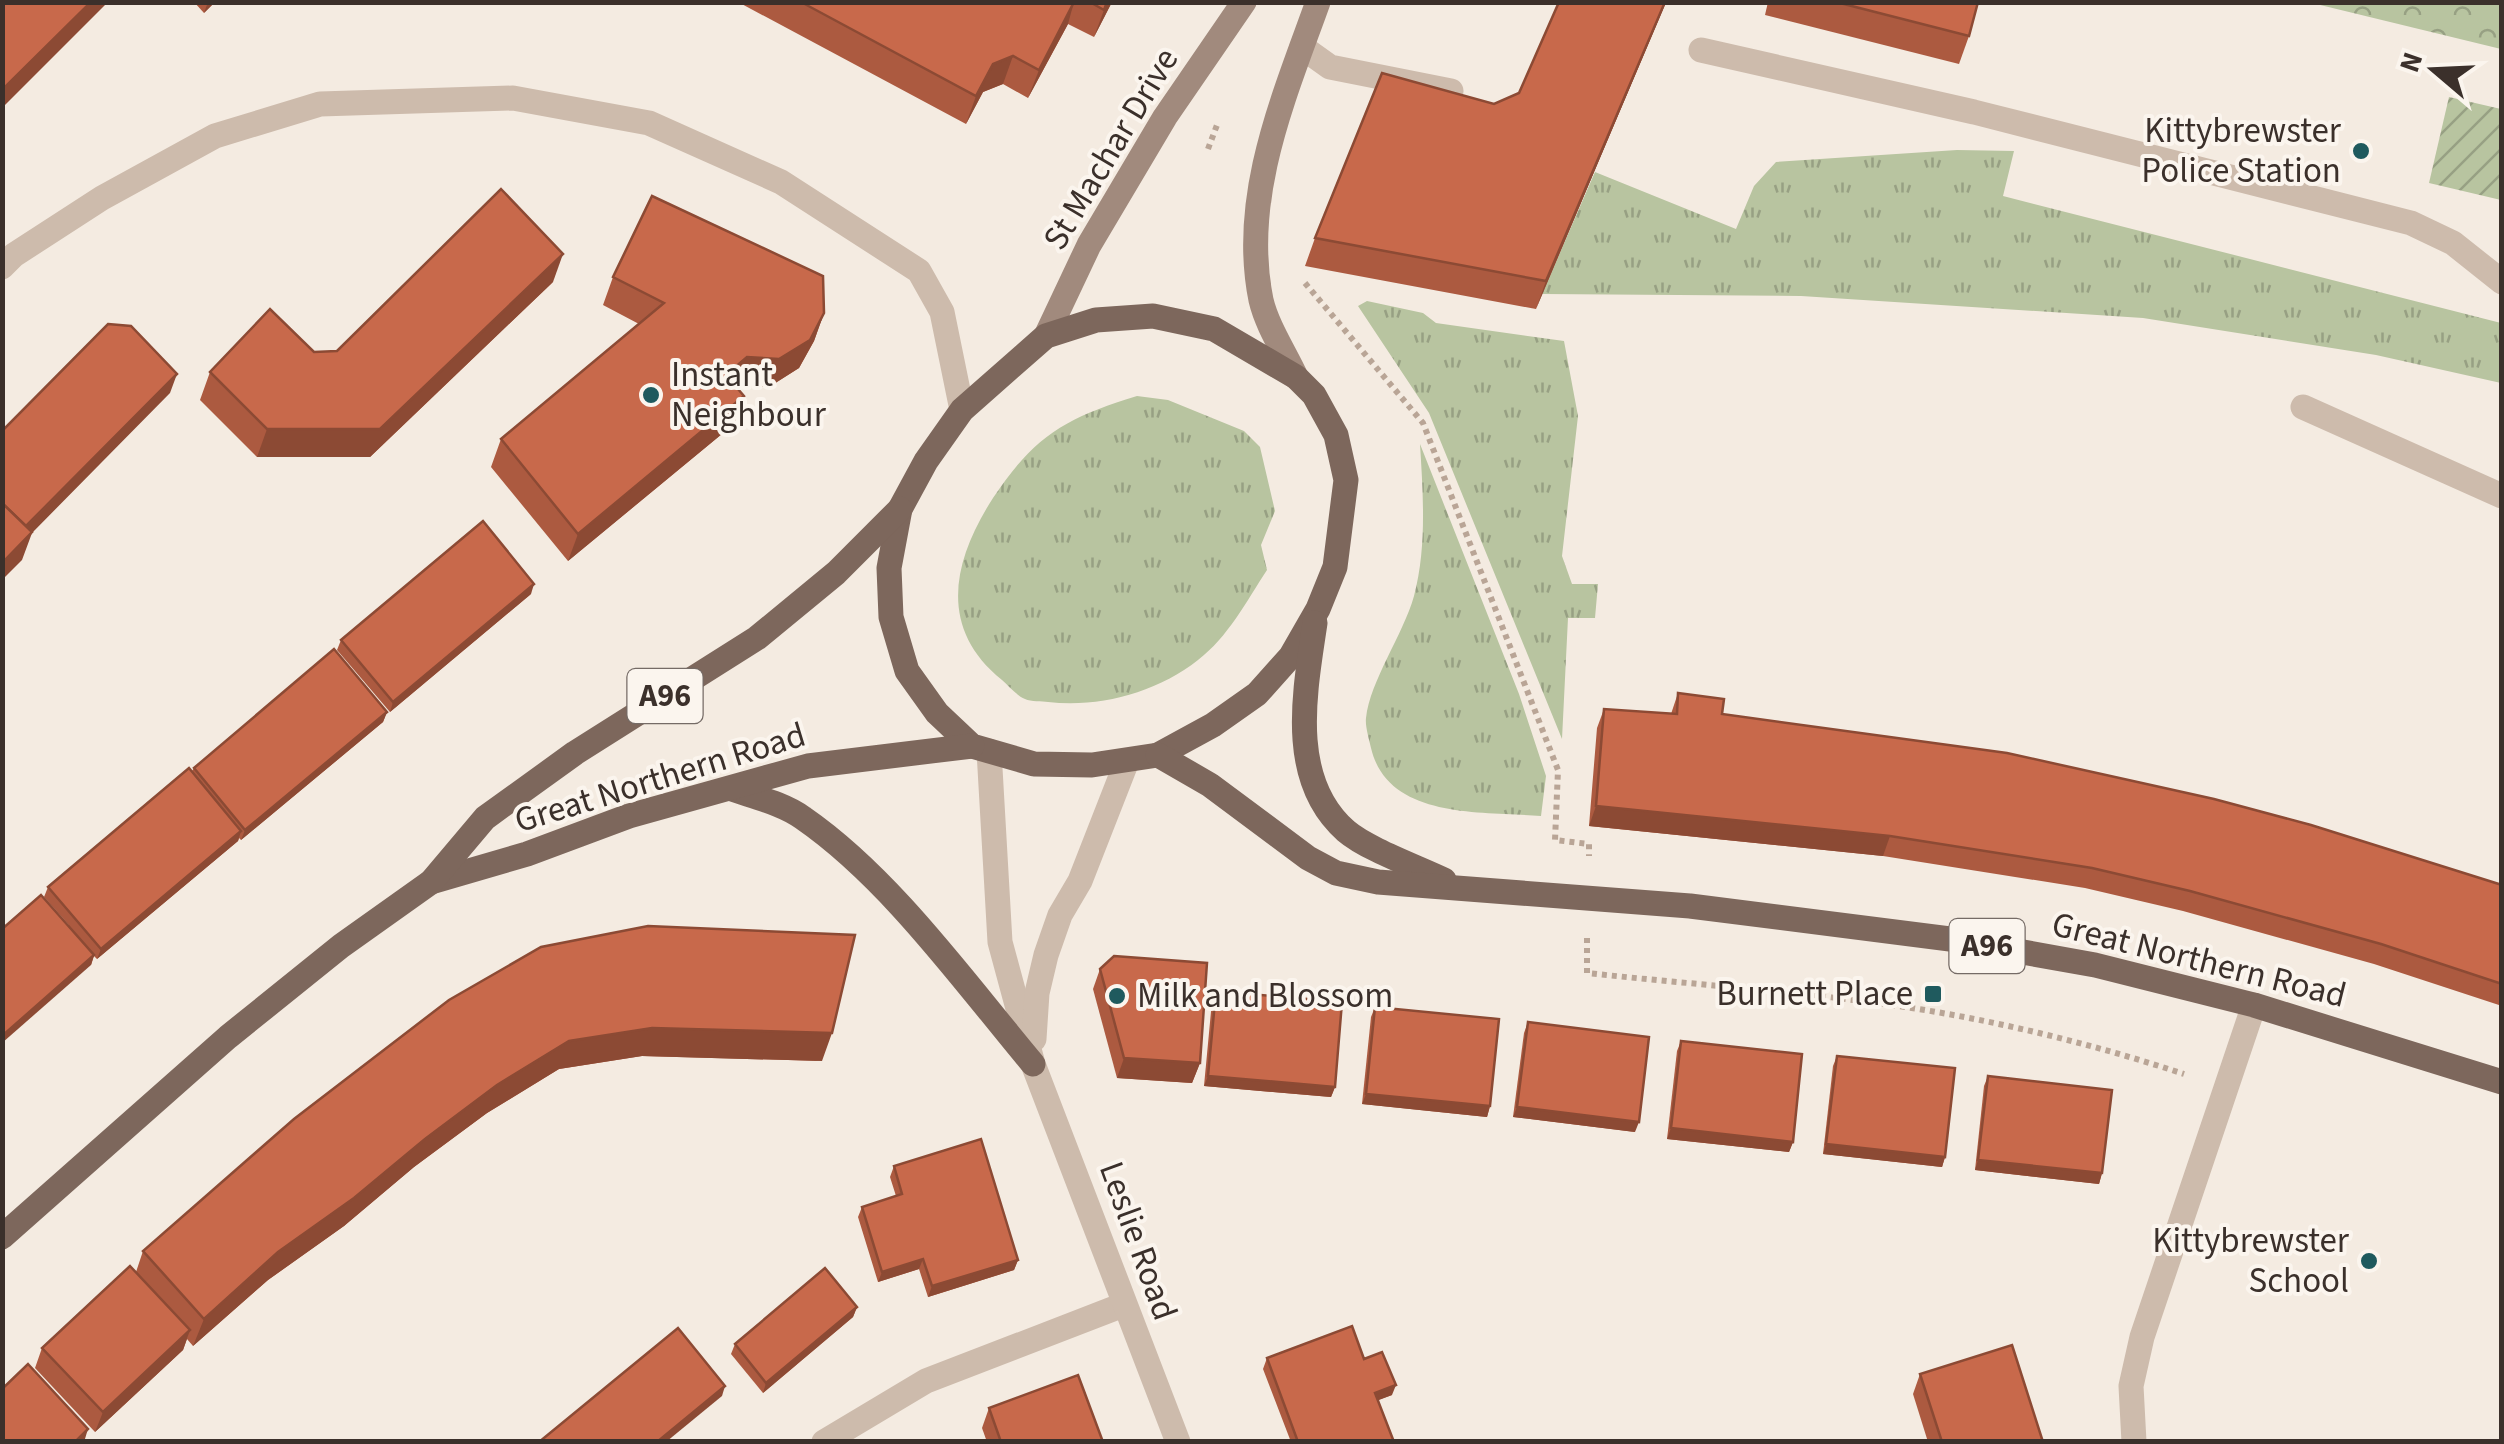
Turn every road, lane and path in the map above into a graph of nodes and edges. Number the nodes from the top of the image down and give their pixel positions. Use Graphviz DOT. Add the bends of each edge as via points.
graph roads {
  1 [pos="1244,2"];
  2 [pos="1318,2"];
  3 [pos="1302,47"];
  4 [pos="1701,50"];
  5 [pos="1451,90"];
  6 [pos="1223,110"];
  7 [pos="1208,149"];
  8 [pos="2,267"];
  9 [pos="1302,280"];
  10 [pos="2502,282"];
  11 [pos="1046,336"];
  12 [pos="1296,377"];
  13 [pos="2303,407"];
  14 [pos="962,410"];
  15 [pos="2502,496"];
  16 [pos="900,509"];
  17 [pos="1318,609"];
  18 [pos="981,748"];
  19 [pos="1158,755"];
  20 [pos="1127,761"];
  21 [pos="732,789"];
  22 [pos="1589,844"];
  23 [pos="431,882"];
  24 [pos="1457,887"];
  25 [pos="1586,974"];
  26 [pos="2254,1006"];
  27 [pos="1033,1064"];
  28 [pos="2502,1082"];
  29 [pos="2226,1088"];
  30 [pos="2,1237"];
  31 [pos="1123,1305"];
  32 [pos="824,1442"];
  33 [pos="1178,1442"];
  34 [pos="2134,1442"];
  1 -- 11 [label="main road, St Machar Drive" via="1166,116"];
  2 -- 3 [label="main road"];
  3 -- 5 [label="street" via="1330,67"];
  3 -- 12 [label="main road" via="1274,123 1257,248 1262,303"];
  4 -- 10 [label="street" via="2410,223 2453,243"];
  6 -- 7 [label="path"];
  8 -- 14 [label="street" via="102,198 214,136 320,104 514,98 648,122 781,182 919,271 942,312"];
  9 -- 22 [label="path" via="1423,422 1558,770 1554,840"];
  11 -- 12 [label="main road, A96" via="1096,320 1153,316 1214,329"];
  11 -- 14 [label="main road, A96"];
  12 -- 17 [label="main road, A96" via="1336,435 1346,480 1335,566"];
  13 -- 15 [label="street"];
  14 -- 16 [label="main road, A96"];
  16 -- 18 [label="main road, A96" via="889,568 891,617 907,671 937,713"];
  16 -- 23 [label="main road, Great Northern Road / A96" via="836,574 757,638 485,818"];
  17 -- 19 [label="main road, A96" via="1291,656 1256,694"];
  17 -- 24 [label="main road, Great Northern Road / A96" via="1302,702 1311,779 1329,814 1349,834"];
  18 -- 20 [label="main road, A96" via="1034,764"];
  18 -- 21 [label="main road, Great Northern Road / A96" via="808,766"];
  18 -- 27 [label="street, Leslie Road" via="1000,942"];
  19 -- 20 [label="main road, A96"];
  19 -- 24 [label="main road, Great Northern Road / A96" via="1336,873"];
  20 -- 27 [label="street, Leslie Road" via="1046,955 1036,993"];
  21 -- 23 [label="main road, Great Northern Road / A96"];
  21 -- 27 [label="main road" via="800,815 849,855"];
  23 -- 30 [label="main road, Great Northern Road / A96" via="228,1038"];
  24 -- 26 [label="main road, Great Northern Road / A96" via="1690,906 1950,939 2095,964"];
  25 -- 29 [label="path" via="1894,1006 2138,1058"];
  26 -- 28 [label="main road, Great Northern Road / A96"];
  26 -- 29 [label="street"];
  27 -- 31 [label="street, Leslie Road"];
  29 -- 34 [label="street" via="2142,1337 2131,1386"];
  31 -- 32 [label="street" via="926,1380"];
  31 -- 33 [label="street, Leslie Road"];
}
